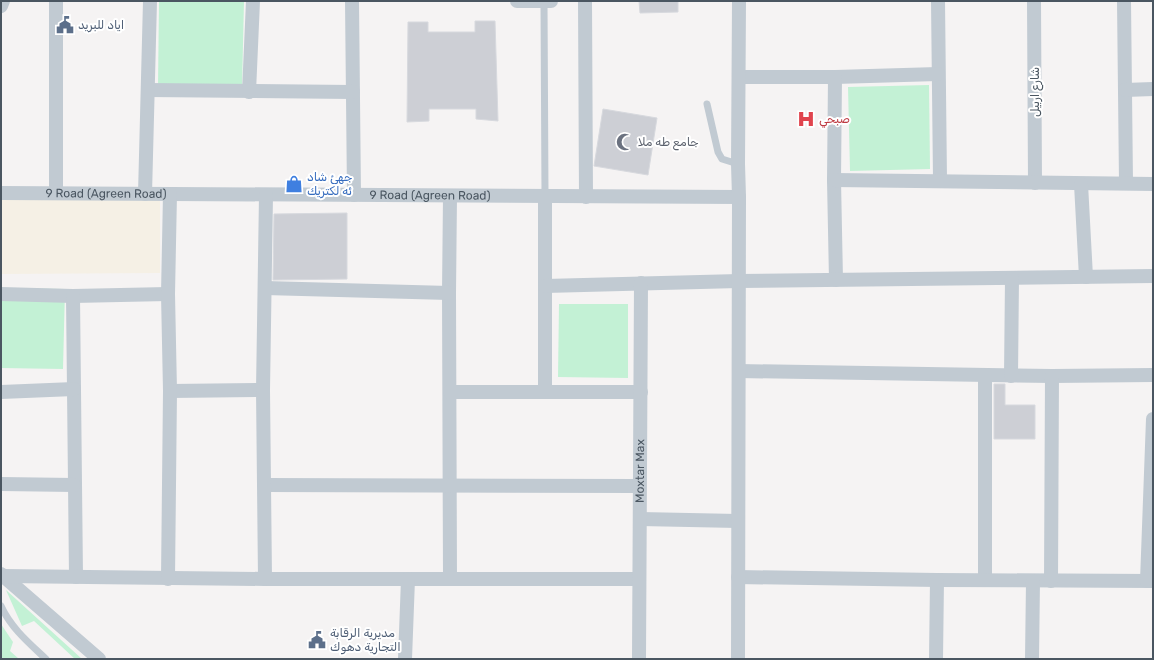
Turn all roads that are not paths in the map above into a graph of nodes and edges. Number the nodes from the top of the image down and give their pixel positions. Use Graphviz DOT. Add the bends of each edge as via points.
graph roads {
  1 [pos="3,1"];
  2 [pos="56,1"];
  3 [pos="150,1"];
  4 [pos="253,1"];
  5 [pos="352,1"];
  6 [pos="517,1"];
  7 [pos="544,1"];
  8 [pos="551,1"];
  9 [pos="584,1"];
  10 [pos="739,1"];
  11 [pos="938,1"];
  12 [pos="1034,1"];
  13 [pos="1124,1"];
  14 [pos="1,6"];
  15 [pos="938,74"];
  16 [pos="739,77"];
  17 [pos="835,77"];
  18 [pos="1153,89"];
  19 [pos="148,90"];
  20 [pos="1125,90"];
  21 [pos="249,92"];
  22 [pos="353,92"];
  23 [pos="706,104"];
  24 [pos="738,164"];
  25 [pos="834,180"];
  26 [pos="940,180"];
  27 [pos="1035,183"];
  28 [pos="1081,184"];
  29 [pos="1126,184"];
  30 [pos="1153,184"];
  31 [pos="1,193"];
  32 [pos="56,193"];
  33 [pos="145,194"];
  34 [pos="170,194"];
  35 [pos="266,195"];
  36 [pos="354,195"];
  37 [pos="450,196"];
  38 [pos="545,196"];
  39 [pos="586,197"];
  40 [pos="739,197"];
  41 [pos="1153,276"];
  42 [pos="1086,277"];
  43 [pos="1012,278"];
  44 [pos="739,280"];
  45 [pos="836,280"];
  46 [pos="641,283"];
  47 [pos="545,286"];
  48 [pos="265,288"];
  49 [pos="449,293"];
  50 [pos="1,294"];
  51 [pos="168,294"];
  52 [pos="73,296"];
  53 [pos="739,372"];
  54 [pos="985,375"];
  55 [pos="1153,375"];
  56 [pos="1011,376"];
  57 [pos="1052,376"];
  58 [pos="74,389"];
  59 [pos="263,390"];
  60 [pos="170,391"];
  61 [pos="1,392"];
  62 [pos="450,392"];
  63 [pos="545,392"];
  64 [pos="641,392"];
  65 [pos="1153,419"];
  66 [pos="1152,468"];
  67 [pos="1,484"];
  68 [pos="74,484"];
  69 [pos="265,485"];
  70 [pos="451,485"];
  71 [pos="639,486"];
  72 [pos="640,519"];
  73 [pos="738,521"];
  74 [pos="2,575"];
  75 [pos="76,577"];
  76 [pos="738,577"];
  77 [pos="168,579"];
  78 [pos="266,579"];
  79 [pos="408,579"];
  80 [pos="450,579"];
  81 [pos="638,579"];
  82 [pos="937,580"];
  83 [pos="985,580"];
  84 [pos="1033,581"];
  85 [pos="1051,581"];
  86 [pos="1150,581"];
  87 [pos="1,606"];
  88 [pos="46,659"];
  89 [pos="99,659"];
  90 [pos="405,659"];
  91 [pos="639,659"];
  92 [pos="738,659"];
  93 [pos="936,659"];
  94 [pos="1032,659"];
  1 -- 14 [label="street"];
  2 -- 32 [label="street"];
  3 -- 19 [label="street"];
  4 -- 21 [label="street"];
  5 -- 22 [label="street"];
  6 -- 7 [label="street"];
  7 -- 8 [label="street"];
  7 -- 38 [label="lane"];
  9 -- 39 [label="street"];
  10 -- 16 [label="street"];
  11 -- 15 [label="street"];
  12 -- 27 [label="street, شارع اربيل"];
  13 -- 20 [label="street"];
  15 -- 17 [label="street"];
  15 -- 26 [label="street"];
  16 -- 17 [label="street"];
  16 -- 24 [label="street"];
  17 -- 25 [label="street"];
  18 -- 20 [label="street"];
  19 -- 21 [label="street"];
  19 -- 33 [label="street"];
  20 -- 29 [label="street"];
  21 -- 22 [label="street"];
  22 -- 36 [label="street"];
  23 -- 24 [label="lane" via="718,152 722,158"];
  24 -- 40 [label="street"];
  25 -- 26 [label="street"];
  25 -- 45 [label="street"];
  26 -- 27 [label="street"];
  27 -- 28 [label="street"];
  28 -- 29 [label="street"];
  28 -- 42 [label="street"];
  29 -- 30 [label="street"];
  31 -- 32 [label="street, 9 Road (Agreen Road)"];
  32 -- 33 [label="street, 9 Road (Agreen Road)"];
  33 -- 34 [label="street, 9 Road (Agreen Road)"];
  34 -- 35 [label="street, 9 Road (Agreen Road)"];
  34 -- 51 [label="street"];
  35 -- 36 [label="street, 9 Road (Agreen Road)"];
  35 -- 48 [label="street"];
  36 -- 37 [label="street, 9 Road (Agreen Road)"];
  37 -- 38 [label="street, 9 Road (Agreen Road)"];
  37 -- 49 [label="street"];
  38 -- 39 [label="street, 9 Road (Agreen Road)"];
  38 -- 47 [label="street"];
  39 -- 40 [label="street, 9 Road (Agreen Road)"];
  40 -- 44 [label="street"];
  41 -- 42 [label="street"];
  42 -- 43 [label="street"];
  43 -- 45 [label="street"];
  43 -- 56 [label="street"];
  44 -- 45 [label="street"];
  44 -- 46 [label="street"];
  44 -- 53 [label="street"];
  46 -- 47 [label="street"];
  46 -- 64 [label="street, Moxtar Max"];
  47 -- 63 [label="street"];
  48 -- 49 [label="street"];
  48 -- 59 [label="street"];
  49 -- 62 [label="street"];
  50 -- 52 [label="street"];
  51 -- 52 [label="street"];
  51 -- 60 [label="street"];
  52 -- 58 [label="street"];
  53 -- 54 [label="street"];
  53 -- 73 [label="street"];
  54 -- 56 [label="street"];
  54 -- 83 [label="street"];
  55 -- 57 [label="street"];
  56 -- 57 [label="street"];
  57 -- 85 [label="street"];
  58 -- 61 [label="street"];
  58 -- 68 [label="street"];
  59 -- 60 [label="street"];
  59 -- 69 [label="street"];
  60 -- 77 [label="street"];
  62 -- 63 [label="street"];
  62 -- 70 [label="street"];
  63 -- 64 [label="street"];
  64 -- 71 [label="street, Moxtar Max"];
  65 -- 66 [label="street"];
  66 -- 86 [label="street"];
  67 -- 68 [label="street"];
  68 -- 75 [label="street"];
  69 -- 70 [label="street"];
  69 -- 78 [label="street"];
  70 -- 71 [label="street"];
  70 -- 80 [label="street"];
  71 -- 72 [label="street, Moxtar Max"];
  72 -- 73 [label="street"];
  72 -- 81 [label="street, Moxtar Max"];
  73 -- 76 [label="street"];
  74 -- 75 [label="street"];
  74 -- 89 [label="street"];
  75 -- 77 [label="street"];
  76 -- 82 [label="street"];
  76 -- 92 [label="street"];
  77 -- 78 [label="street"];
  78 -- 79 [label="street"];
  79 -- 80 [label="street"];
  79 -- 90 [label="street"];
  80 -- 81 [label="street"];
  81 -- 91 [label="street, Moxtar Max"];
  82 -- 83 [label="street"];
  82 -- 93 [label="street"];
  83 -- 84 [label="street"];
  84 -- 85 [label="street"];
  84 -- 94 [label="street"];
  85 -- 86 [label="street"];
  87 -- 88 [label="lane" via="22,636"];
}
